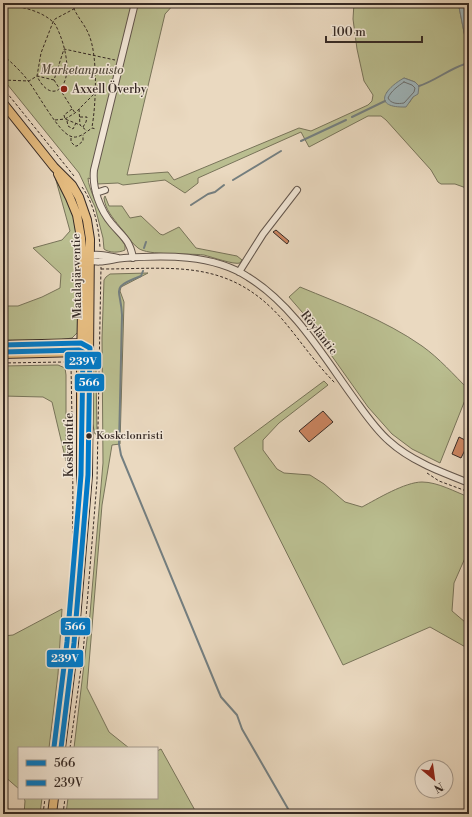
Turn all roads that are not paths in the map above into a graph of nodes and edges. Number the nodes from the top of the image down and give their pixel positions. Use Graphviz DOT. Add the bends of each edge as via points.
graph roads {
  1 [pos="135,3"];
  2 [pos="3,103"];
  3 [pos="105,190"];
  4 [pos="297,190"];
  5 [pos="96,193"];
  6 [pos="88,258"];
  7 [pos="132,258"];
  8 [pos="238,272"];
  9 [pos="81,343"];
  10 [pos="3,345"];
  11 [pos="90,348"];
  12 [pos="81,352"];
  13 [pos="3,354"];
  14 [pos="469,483"];
  15 [pos="82,539"];
  16 [pos="61,747"];
  17 [pos="54,799"];
  18 [pos="52,814"];
  1 -- 5 [label="street" via="94,170"];
  2 -- 6 [label="main road, Matalajärventie" via="54,167 70,198"];
  3 -- 5 [label="street"];
  4 -- 8 [label="street"];
  5 -- 7 [label="street" via="108,219 128,241"];
  6 -- 7 [label="street, Röyläntie" via="101,262"];
  6 -- 9 [label="main road, Matalajärventie"];
  6 -- 11 [label="main road, Matalajärventie"];
  7 -- 8 [label="street, Röyläntie" via="203,260"];
  8 -- 14 [label="street, Röyläntie" via="264,288 287,310 388,440 402,452 426,465"];
  9 -- 10 [label="main road"];
  9 -- 11 [label="main road"];
  9 -- 12 [label="main road, Matalajärventie"];
  11 -- 12 [label="main road"];
  11 -- 15 [label="main road, Koskelontie" via="88,475"];
  12 -- 13 [label="main road"];
  12 -- 15 [label="main road, Koskelontie"];
  15 -- 16 [label="main road, Koskelontie" via="74,643"];
  17 -- 18 [label="main road"];
}
